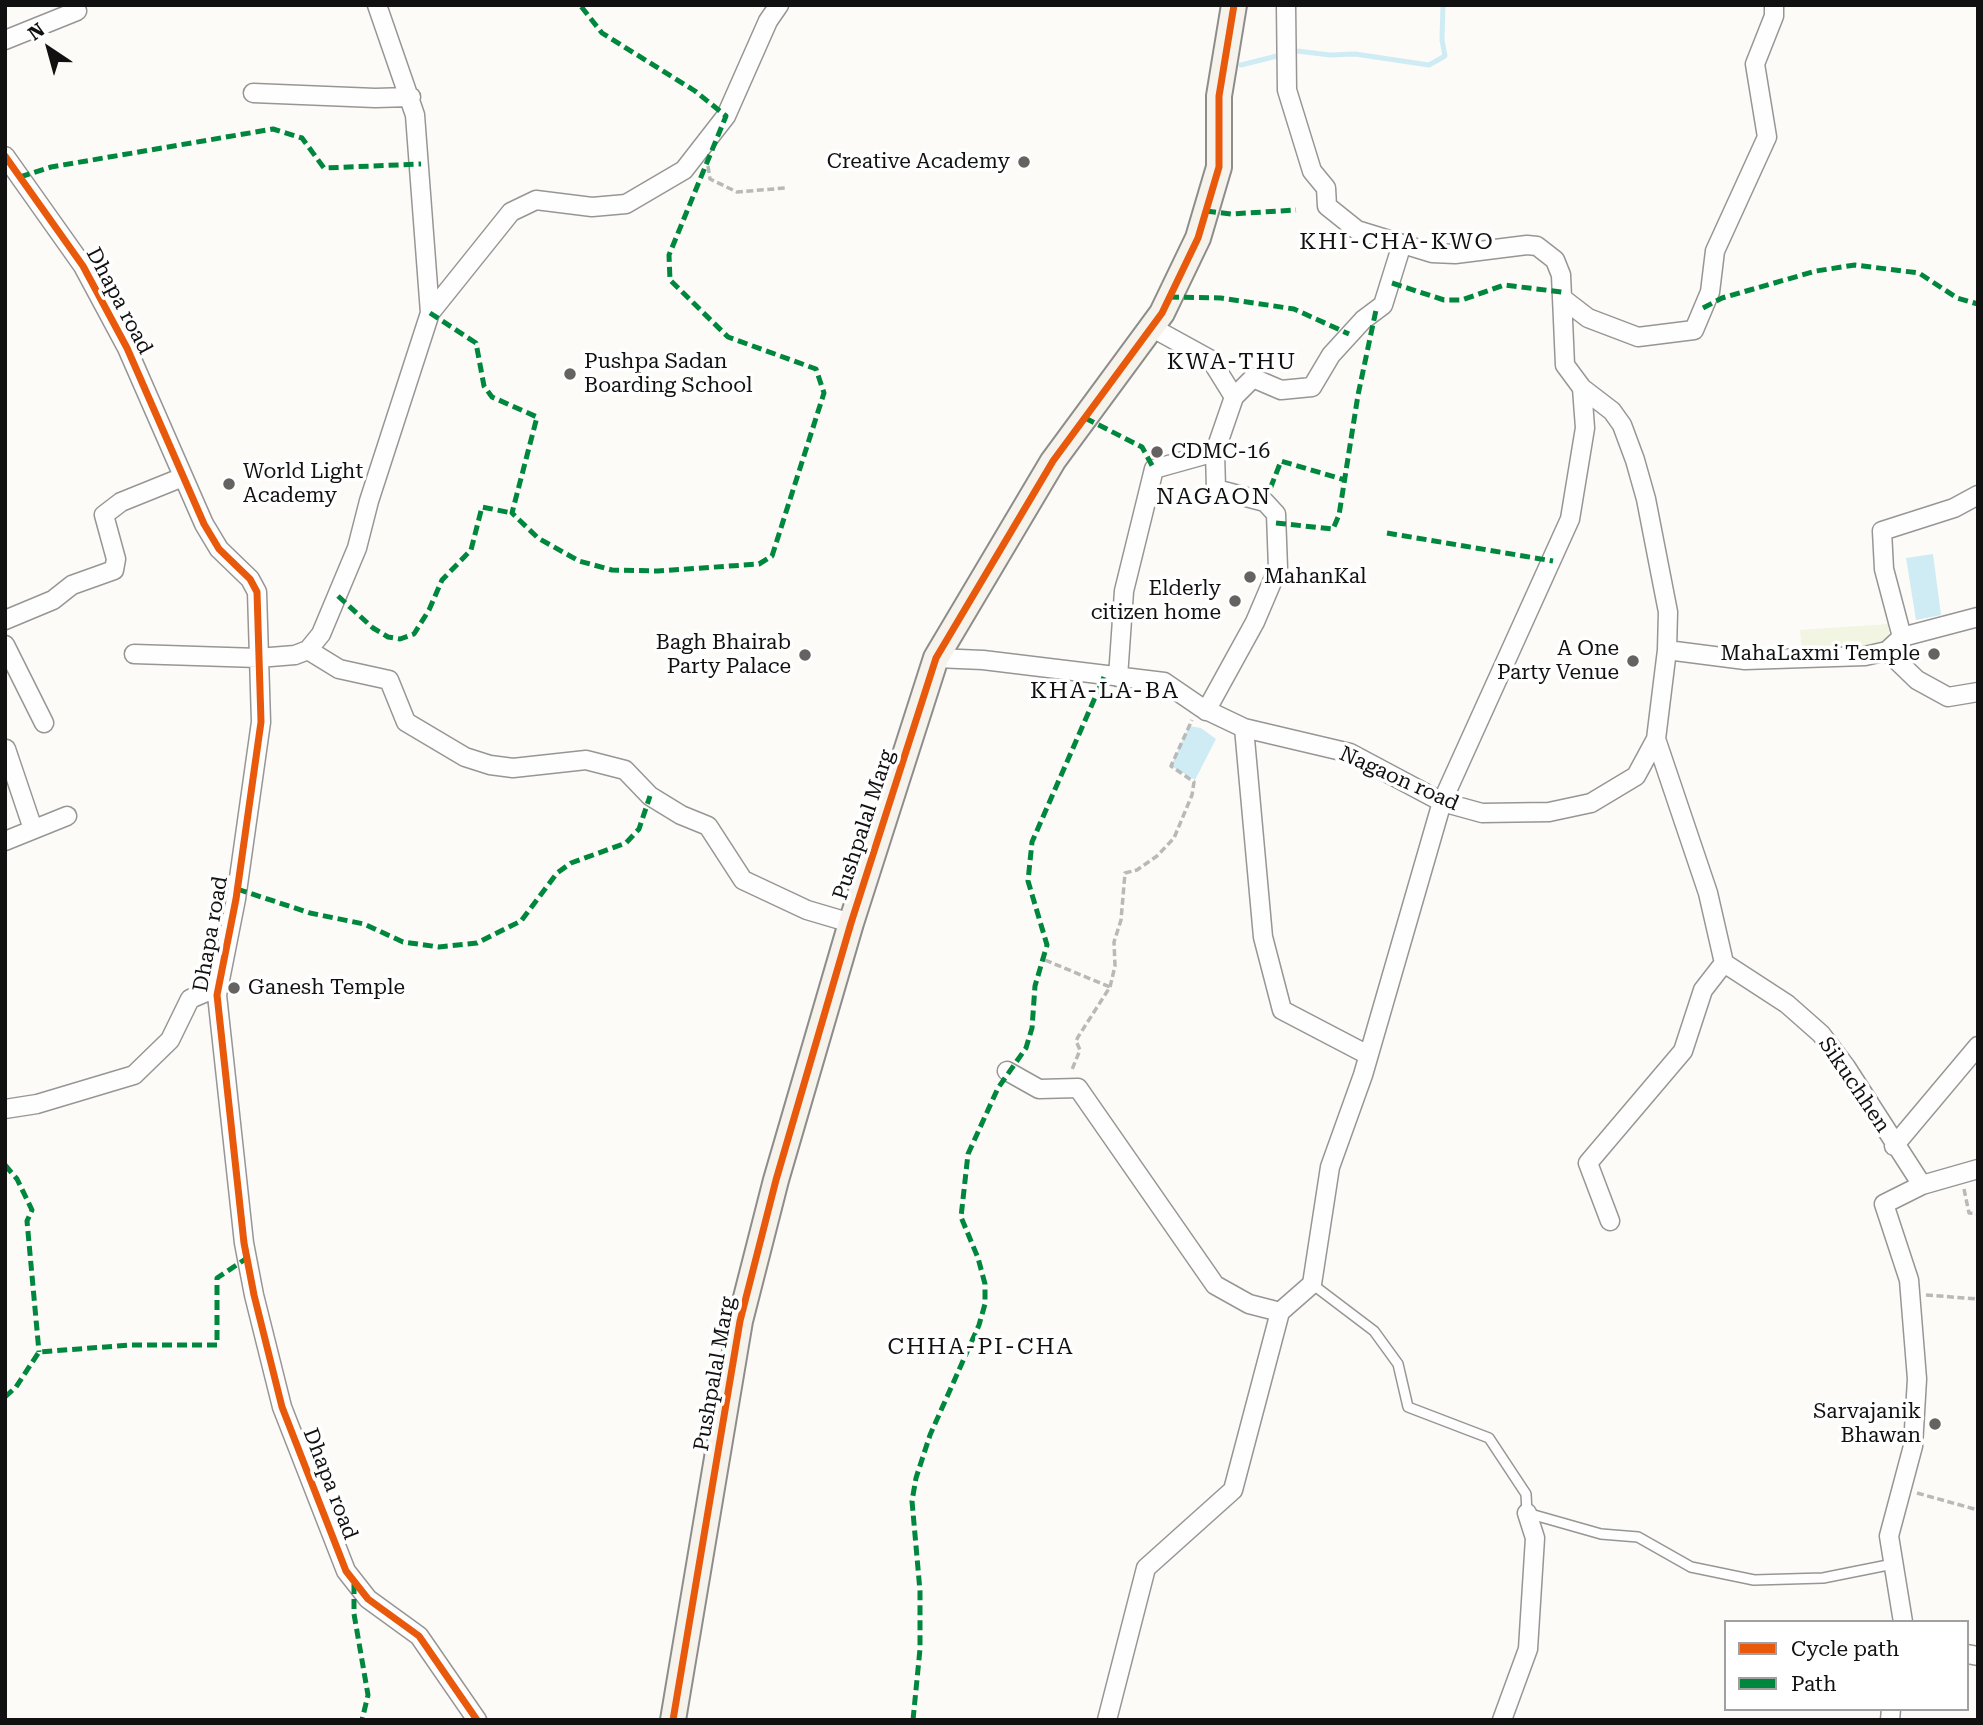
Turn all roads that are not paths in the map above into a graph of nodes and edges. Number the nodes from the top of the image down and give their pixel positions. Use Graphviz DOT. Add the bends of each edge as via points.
graph roads {
  1 [pos="377,5"];
  2 [pos="779,5"];
  3 [pos="1234,5"];
  4 [pos="1286,5"];
  5 [pos="1774,5"];
  6 [pos="77,11"];
  7 [pos="5,40"];
  8 [pos="253,93"];
  9 [pos="411,97"];
  10 [pos="5,156"];
  11 [pos="1402,244"];
  12 [pos="1562,298"];
  13 [pos="430,313"];
  14 [pos="1151,327"];
  15 [pos="1582,388"];
  16 [pos="1234,397"];
  17 [pos="1215,452"];
  18 [pos="183,477"];
  19 [pos="1978,495"];
  20 [pos="1978,617"];
  21 [pos="6,618"];
  22 [pos="1902,637"];
  23 [pos="5,645"];
  24 [pos="308,650"];
  25 [pos="1667,650"];
  26 [pos="1887,651"];
  27 [pos="134,653"];
  28 [pos="258,658"];
  29 [pos="936,658"];
  30 [pos="1118,677"];
  31 [pos="1978,692"];
  32 [pos="1206,711"];
  33 [pos="44,723"];
  34 [pos="1244,728"];
  35 [pos="1656,739"];
  36 [pos="6,749"];
  37 [pos="1442,802"];
  38 [pos="67,816"];
  39 [pos="33,829"];
  40 [pos="5,841"];
  41 [pos="851,923"];
  42 [pos="1724,963"];
  43 [pos="218,987"];
  44 [pos="1978,1046"];
  45 [pos="1368,1055"];
  46 [pos="1007,1071"];
  47 [pos="5,1109"];
  48 [pos="1894,1146"];
  49 [pos="1969,1170"];
  50 [pos="1922,1185"];
  51 [pos="1610,1221"];
  52 [pos="1312,1284"];
  53 [pos="1280,1312"];
  54 [pos="1527,1513"];
  55 [pos="1893,1564"];
  56 [pos="1903,1620"];
  57 [pos="1111,1718"];
  58 [pos="477,1720"];
  59 [pos="673,1720"];
  60 [pos="1502,1720"];
  1 -- 9 [label="street"];
  2 -- 13 [label="street" via="726,116 684,170 626,204 592,207 536,200 511,212"];
  3 -- 14 [label="street, Pushpalal Marg" via="1219,96 1219,167 1198,238"];
  4 -- 11 [label="street" via="1287,90 1312,171 1326,188 1327,206 1357,230"];
  5 -- 12 [label="street" via="1755,64 1767,137 1715,251 1710,292 1694,330 1638,337 1588,318"];
  6 -- 7 [label="street"];
  8 -- 9 [label="street"];
  9 -- 13 [label="street" via="421,164"];
  10 -- 18 [label="street, Dhapa road" via="83,266 127,348"];
  11 -- 12 [label="street" via="1455,254 1537,246 1555,260"];
  11 -- 16 [label="street" via="1383,305 1331,355 1312,387 1281,390 1253,378"];
  12 -- 15 [label="street" via="1565,365"];
  13 -- 24 [label="street" via="357,548 321,634"];
  14 -- 16 [label="street" via="1211,360"];
  14 -- 29 [label="street, Pushpalal Marg" via="1053,461"];
  15 -- 25 [label="street" via="1617,418 1635,460 1668,612"];
  15 -- 37 [label="street" via="1585,428 1570,519"];
  16 -- 17 [label="street"];
  17 -- 30 [label="street" via="1154,470 1124,591"];
  17 -- 32 [label="street" via="1216,489 1265,502 1276,514 1278,568 1255,622"];
  18 -- 21 [label="street" via="121,502 104,515 116,559 114,570 72,584 53,600"];
  18 -- 28 [label="street, Dhapa road" via="219,549 257,592"];
  19 -- 22 [label="street" via="1954,508 1882,531 1884,569"];
  20 -- 22 [label="street"];
  22 -- 26 [label="street"];
  23 -- 33 [label="street"];
  24 -- 28 [label="street"];
  24 -- 41 [label="street" via="339,669 389,680 406,722 465,757 513,768 586,760 625,770 650,796 708,826 743,880 807,910"];
  25 -- 26 [label="street" via="1745,660 1865,656"];
  25 -- 35 [label="street"];
  26 -- 31 [label="street" via="1917,680 1948,697"];
  27 -- 28 [label="street"];
  28 -- 43 [label="street, Dhapa road" via="261,722 236,899"];
  29 -- 30 [label="street, Nagaon road"];
  29 -- 41 [label="street, Pushpalal Marg"];
  30 -- 32 [label="street, Nagaon road" via="1164,682"];
  32 -- 34 [label="street, Nagaon road"];
  34 -- 37 [label="street, Nagaon road" via="1350,753"];
  34 -- 45 [label="street" via="1263,937 1282,1010"];
  35 -- 37 [label="street, Nagaon road" via="1636,776 1591,803 1515,814 1482,813"];
  35 -- 42 [label="street" via="1708,892"];
  36 -- 39 [label="street"];
  37 -- 45 [label="street"];
  38 -- 39 [label="street"];
  39 -- 40 [label="street"];
  41 -- 59 [label="street, Pushpalal Marg" via="740,1321"];
  42 -- 48 [label="street, Sikuchhen" via="1787,1004 1821,1034"];
  42 -- 51 [label="street" via="1703,990 1683,1051 1588,1163"];
  43 -- 47 [label="street" via="190,999 170,1040 134,1075"];
  43 -- 58 [label="street, Dhapa road" via="244,1243 282,1407 346,1571 368,1599 419,1636"];
  44 -- 48 [label="street"];
  45 -- 52 [label="street" via="1331,1167"];
  46 -- 53 [label="street" via="1039,1089 1078,1088 1215,1285 1249,1304"];
  48 -- 50 [label="street, Sikuchhen"];
  49 -- 50 [label="street"];
  50 -- 55 [label="street" via="1884,1204 1909,1280 1917,1379 1913,1446 1889,1536"];
  52 -- 53 [label="street"];
  52 -- 54 [label="lane" via="1374,1331 1398,1364 1408,1407 1489,1438 1526,1494"];
  53 -- 57 [label="street" via="1233,1490 1146,1569"];
  54 -- 55 [label="lane" via="1601,1534 1638,1537 1692,1567 1754,1580 1823,1578"];
  54 -- 60 [label="street" via="1535,1538 1528,1649"];
  55 -- 56 [label="street"];
}
